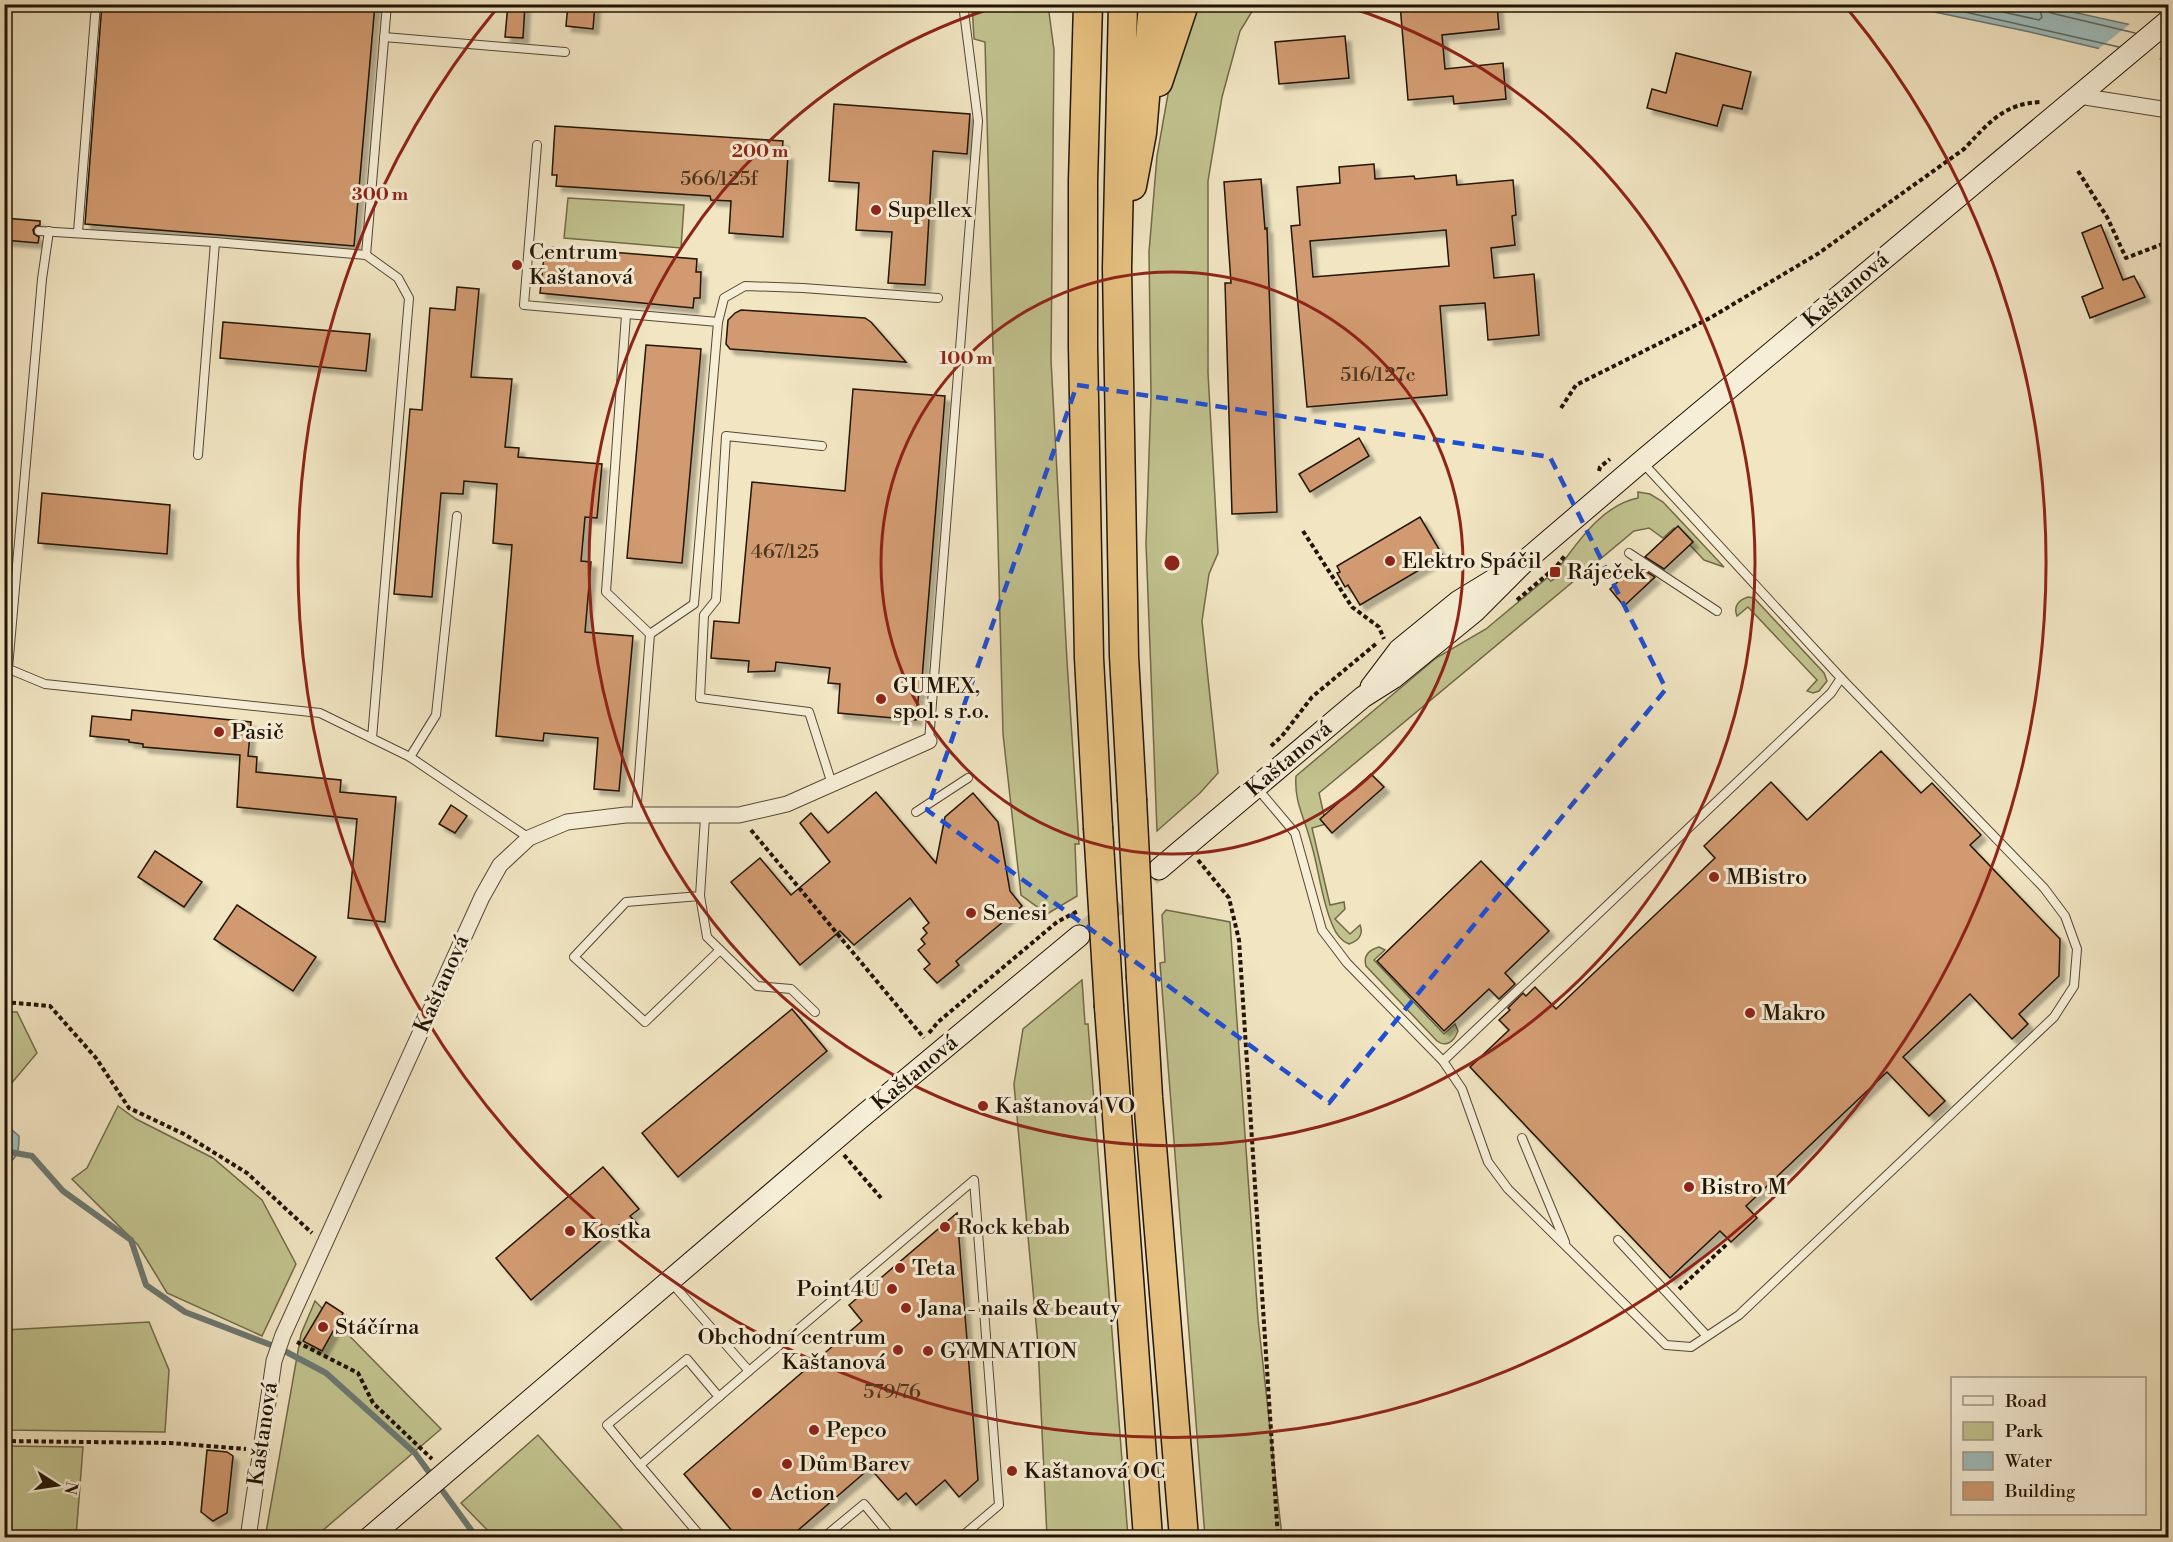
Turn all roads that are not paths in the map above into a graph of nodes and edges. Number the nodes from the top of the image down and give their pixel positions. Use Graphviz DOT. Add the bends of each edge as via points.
graph roads {
  1 [pos="96,4"];
  2 [pos="387,4"];
  3 [pos="963,4"];
  4 [pos="1088,4"];
  5 [pos="1123,4"];
  6 [pos="1153,4"];
  7 [pos="1184,4"];
  8 [pos="2169,21"];
  9 [pos="384,37"];
  10 [pos="565,52"];
  11 [pos="2080,96"];
  12 [pos="2169,110"];
  13 [pos="1142,133"];
  14 [pos="537,145"];
  15 [pos="39,231"];
  16 [pos="49,231"];
  17 [pos="78,232"];
  18 [pos="215,242"];
  19 [pos="366,255"];
  20 [pos="1118,268"];
  21 [pos="938,298"];
  22 [pos="627,315"];
  23 [pos="718,322"];
  24 [pos="822,447"];
  25 [pos="198,455"];
  26 [pos="1642,461"];
  27 [pos="457,516"];
  28 [pos="1629,553"];
  29 [pos="1717,611"];
  30 [pos="650,634"];
  31 [pos="6,667"];
  32 [pos="1840,678"];
  33 [pos="372,738"];
  34 [pos="929,741"];
  35 [pos="410,757"];
  36 [pos="968,778"];
  37 [pos="832,784"];
  38 [pos="1256,787"];
  39 [pos="916,812"];
  40 [pos="636,815"];
  41 [pos="705,817"];
  42 [pos="529,838"];
  43 [pos="1160,868"];
  44 [pos="700,896"];
  45 [pos="1079,936"];
  46 [pos="720,950"];
  47 [pos="815,1012"];
  48 [pos="1443,1061"];
  49 [pos="1522,1138"];
  50 [pos="1618,1240"];
  51 [pos="1567,1247"];
  52 [pos="669,1280"];
  53 [pos="1707,1336"];
  54 [pos="749,1371"];
  55 [pos="719,1397"];
  56 [pos="640,1465"];
  57 [pos="248,1538"];
  58 [pos="369,1538"];
  59 [pos="702,1538"];
  60 [pos="823,1538"];
  61 [pos="892,1538"];
  62 [pos="960,1538"];
  63 [pos="1148,1538"];
  64 [pos="1184,1538"];
  1 -- 17 [label="lane"];
  2 -- 9 [label="lane"];
  3 -- 34 [label="lane" via="978,121"];
  4 -- 63 [label="highway, bridge" via="1083,347 1089,658 1109,1007"];
  5 -- 20 [label="highway"];
  6 -- 13 [label="highway"];
  7 -- 13 [label="highway"];
  8 -- 11 [label="main road, Kaštanová"];
  9 -- 10 [label="lane"];
  9 -- 19 [label="lane"];
  11 -- 12 [label="street"];
  11 -- 26 [label="main road, Kaštanová"];
  13 -- 20 [label="highway"];
  14 -- 22 [label="lane" via="524,305"];
  15 -- 16 [label="lane"];
  16 -- 17 [label="lane"];
  16 -- 31 [label="lane"];
  17 -- 18 [label="lane"];
  18 -- 19 [label="lane"];
  18 -- 25 [label="lane"];
  19 -- 33 [label="lane" via="398,278 410,298"];
  20 -- 64 [label="highway, bridge" via="1124,656 1148,1097"];
  21 -- 23 [label="lane" via="745,286 724,298"];
  22 -- 23 [label="lane"];
  22 -- 30 [label="lane" via="606,592"];
  23 -- 30 [label="lane" via="694,604"];
  24 -- 37 [label="lane" via="726,436 716,600 704,615 700,698 809,712"];
  26 -- 32 [label="lane"];
  26 -- 38 [label="main road, Kaštanová" via="1525,561 1460,601 1399,650 1363,698"];
  27 -- 35 [label="lane" via="436,715"];
  28 -- 29 [label="lane"];
  30 -- 40 [label="lane"];
  31 -- 33 [label="lane" via="45,684 310,711"];
  32 -- 48 [label="lane" via="1832,693"];
  32 -- 53 [label="lane" via="2044,888 2065,916 2077,949 2074,986 2046,1026 1739,1314"];
  33 -- 35 [label="lane"];
  34 -- 37 [label="street, Kaštanová"];
  35 -- 42 [label="lane"];
  36 -- 39 [label="lane"];
  37 -- 41 [label="street, Kaštanová" via="787,804 739,815"];
  38 -- 43 [label="main road, Kaštanová"];
  38 -- 48 [label="lane" via="1295,833 1322,930 1347,963"];
  40 -- 41 [label="street, Kaštanová"];
  40 -- 42 [label="street, Kaštanová" via="567,822"];
  41 -- 44 [label="lane"];
  42 -- 57 [label="street, Kaštanová" via="500,865 482,897 283,1335 274,1361"];
  44 -- 46 [label="lane" via="707,937"];
  44 -- 46 [label="lane" via="626,902 574,957 645,1022"];
  45 -- 52 [label="main road, Kaštanová"];
  46 -- 47 [label="lane" via="757,986 791,989"];
  48 -- 51 [label="lane" via="1462,1089 1488,1162 1508,1190"];
  49 -- 51 [label="lane"];
  50 -- 53 [label="lane"];
  51 -- 53 [label="lane" via="1666,1345 1690,1347"];
  52 -- 54 [label="lane"];
  52 -- 58 [label="main road, Kaštanová"];
  54 -- 55 [label="lane"];
  54 -- 62 [label="lane" via="974,1180 999,1505"];
  55 -- 56 [label="lane"];
  55 -- 56 [label="lane" via="687,1359 607,1425"];
  56 -- 59 [label="lane"];
  60 -- 61 [label="lane" via="864,1504"];
}
